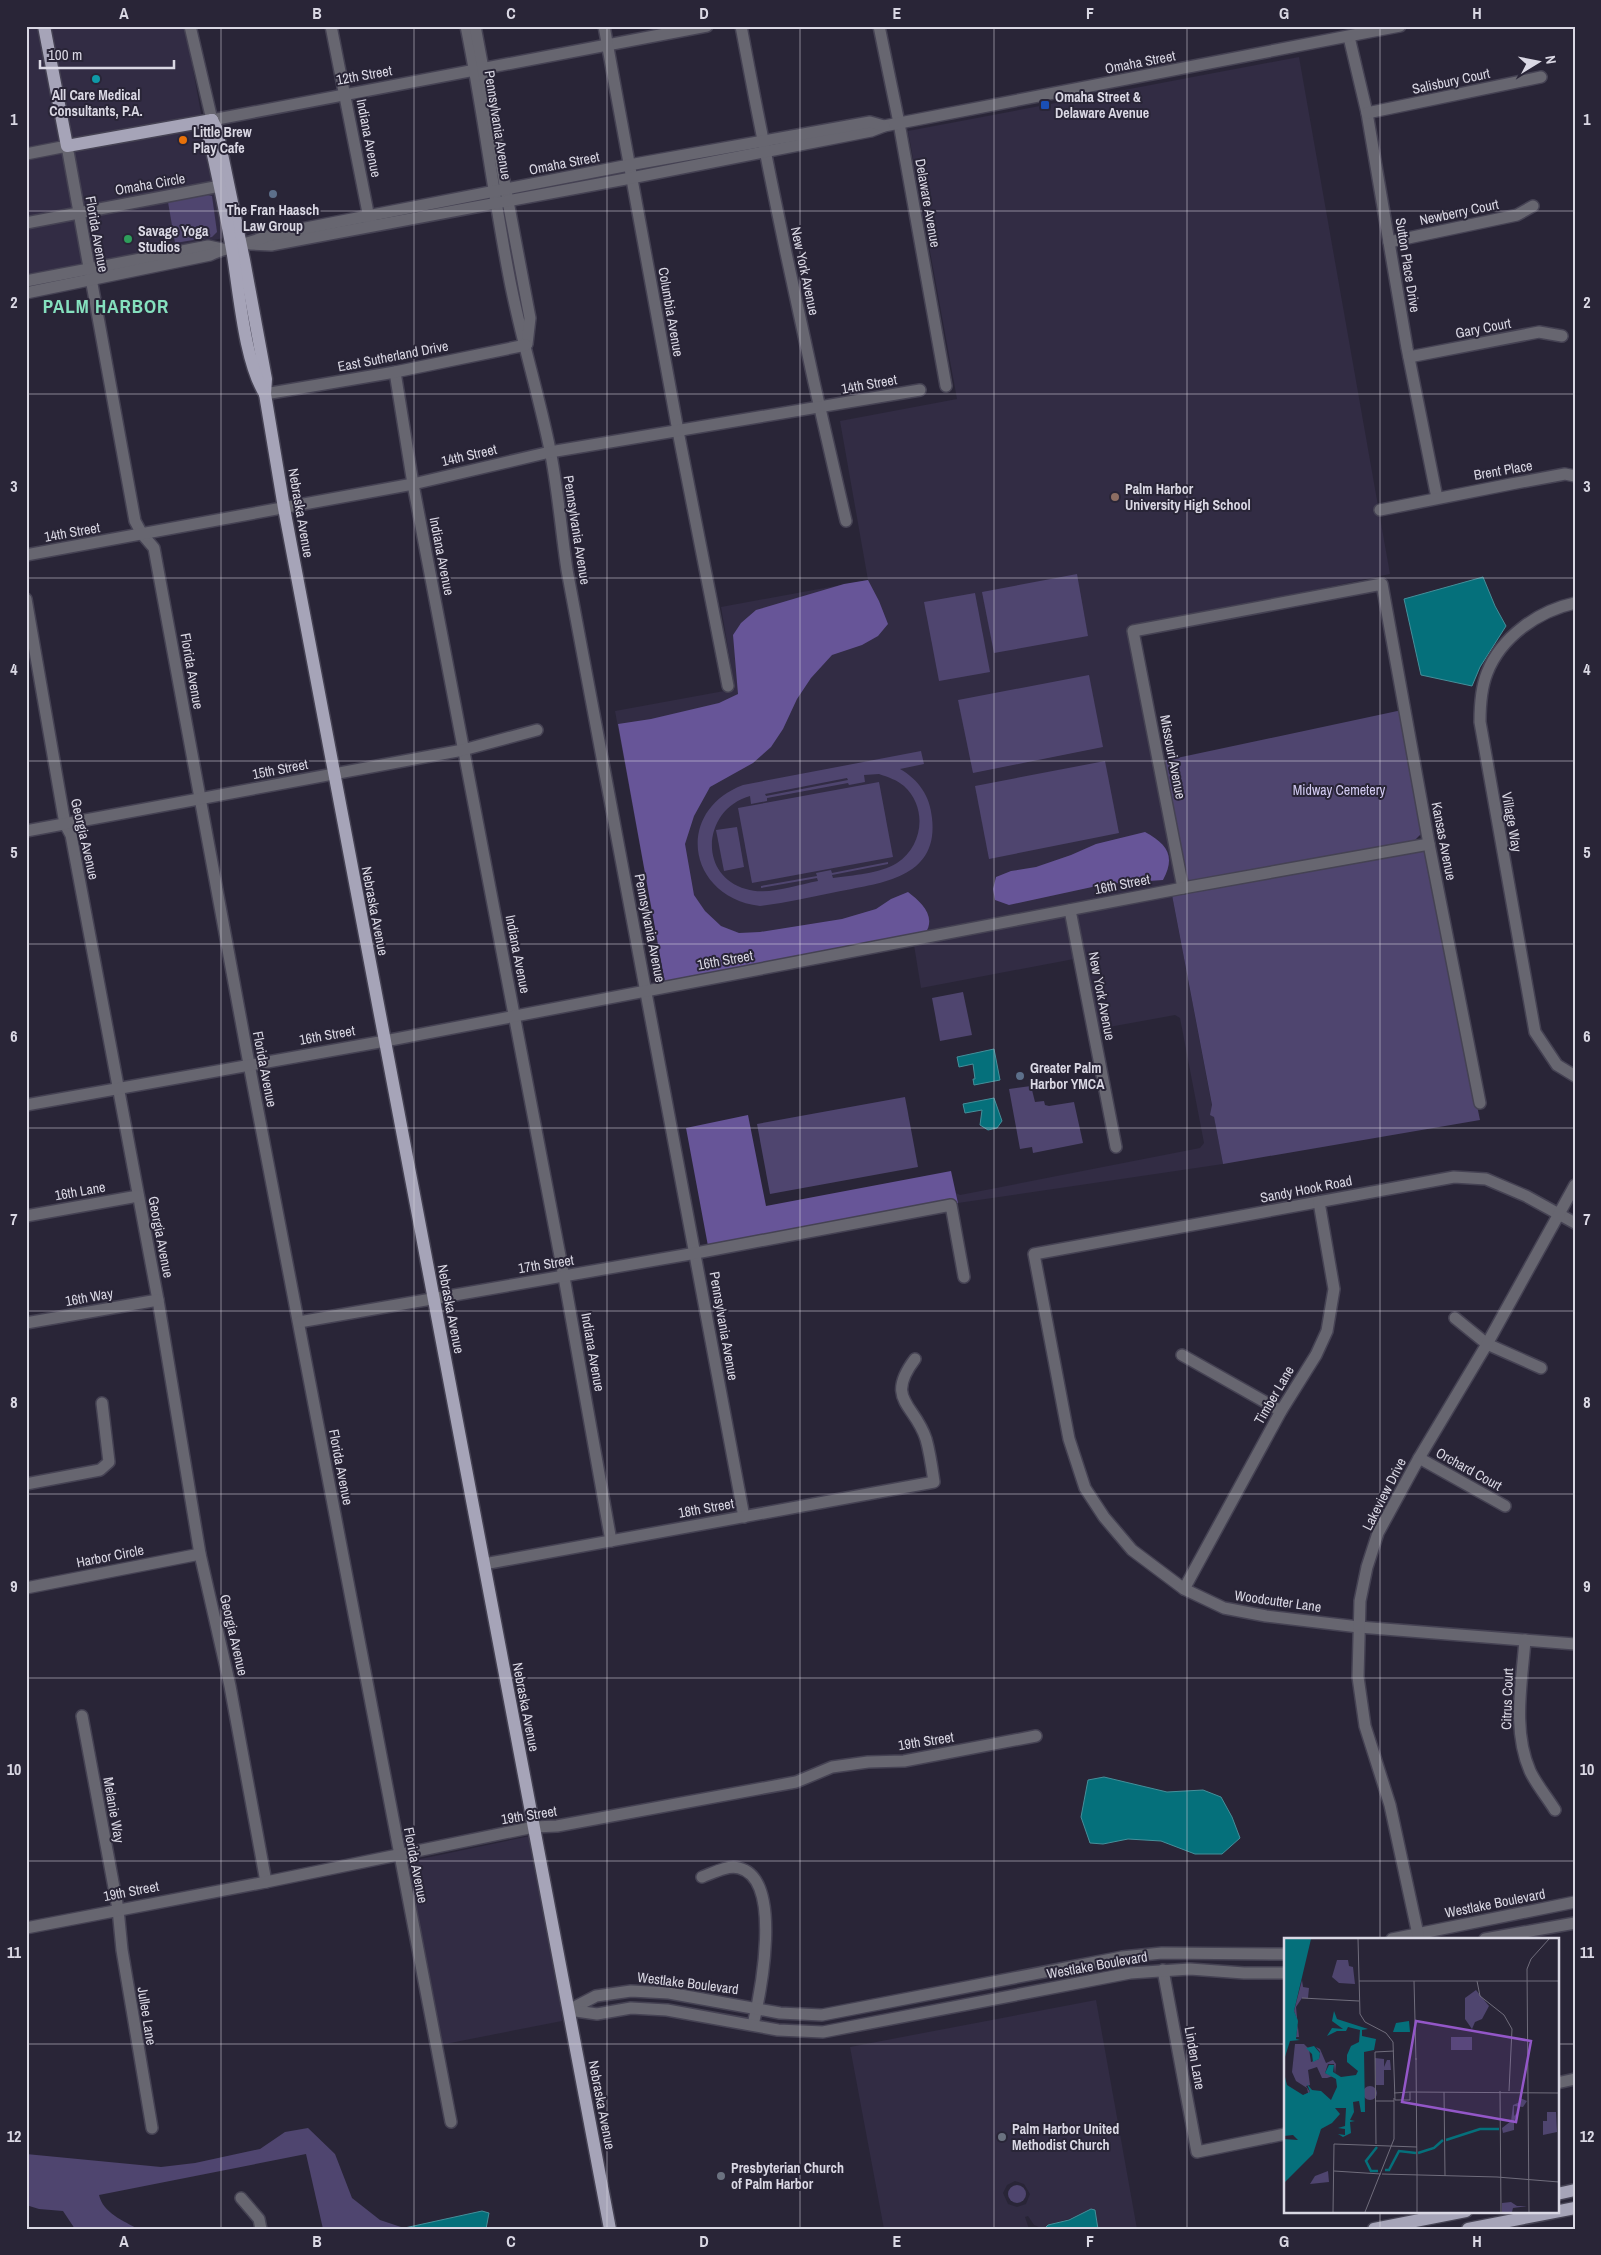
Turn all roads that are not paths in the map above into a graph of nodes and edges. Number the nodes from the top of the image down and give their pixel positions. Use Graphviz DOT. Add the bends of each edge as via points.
graph roads {
  1 [pos="44,26"];
  2 [pos="190,26"];
  3 [pos="331,26"];
  4 [pos="466,26"];
  5 [pos="475,26"];
  6 [pos="604,26"];
  7 [pos="707,26"];
  8 [pos="741,26"];
  9 [pos="879,26"];
  10 [pos="1400,26"];
  11 [pos="1350,37"];
  12 [pos="608,45"];
  13 [pos="479,68"];
  14 [pos="1541,77"];
  15 [pos="344,94"];
  16 [pos="1367,114"];
  17 [pos="212,120"];
  18 [pos="899,123"];
  19 [pos="66,146"];
  20 [pos="764,147"];
  21 [pos="26,154"];
  22 [pos="629,165"];
  23 [pos="631,178"];
  24 [pos="220,186"];
  25 [pos="506,189"];
  26 [pos="494,197"];
  27 [pos="508,201"];
  28 [pos="1533,206"];
  29 [pos="78,213"];
  30 [pos="370,222"];
  31 [pos="26,223"];
  32 [pos="1389,242"];
  33 [pos="236,247"];
  34 [pos="90,275"];
  35 [pos="26,281"];
  36 [pos="26,293"];
  37 [pos="1562,336"];
  38 [pos="526,345"];
  39 [pos="1409,357"];
  40 [pos="395,372"];
  41 [pos="946,386"];
  42 [pos="920,390"];
  43 [pos="265,394"];
  44 [pos="819,408"];
  45 [pos="678,431"];
  46 [pos="550,452"];
  47 [pos="1575,476"];
  48 [pos="413,484"];
  49 [pos="1437,498"];
  50 [pos="284,508"];
  51 [pos="1380,510"];
  52 [pos="846,521"];
  53 [pos="142,534"];
  54 [pos="26,555"];
  55 [pos="1382,584"];
  56 [pos="26,599"];
  57 [pos="1575,603"];
  58 [pos="728,686"];
  59 [pos="537,730"];
  60 [pos="463,750"];
  61 [pos="334,774"];
  62 [pos="200,800"];
  63 [pos="65,824"];
  64 [pos="26,831"];
  65 [pos="1428,844"];
  66 [pos="1183,888"];
  67 [pos="1070,910"];
  68 [pos="646,990"];
  69 [pos="514,1016"];
  70 [pos="385,1041"];
  71 [pos="249,1064"];
  72 [pos="1575,1076"];
  73 [pos="119,1088"];
  74 [pos="1480,1103"];
  75 [pos="26,1105"];
  76 [pos="1116,1147"];
  77 [pos="1575,1185"];
  78 [pos="138,1196"];
  79 [pos="1319,1202"];
  80 [pos="1559,1213"];
  81 [pos="26,1216"];
  82 [pos="1575,1223"];
  83 [pos="696,1253"];
  84 [pos="1034,1254"];
  85 [pos="564,1277"];
  86 [pos="964,1278"];
  87 [pos="433,1297"];
  88 [pos="158,1300"];
  89 [pos="1455,1318"];
  90 [pos="298,1322"];
  91 [pos="26,1324"];
  92 [pos="1487,1344"];
  93 [pos="1182,1355"];
  94 [pos="915,1359"];
  95 [pos="1541,1368"];
  96 [pos="102,1403"];
  97 [pos="1281,1411"];
  98 [pos="1419,1458"];
  99 [pos="26,1484"];
  100 [pos="1505,1506"];
  101 [pos="744,1517"];
  102 [pos="611,1541"];
  103 [pos="200,1554"];
  104 [pos="484,1564"];
  105 [pos="26,1588"];
  106 [pos="1184,1589"];
  107 [pos="1359,1627"];
  108 [pos="1525,1640"];
  109 [pos="1575,1644"];
  110 [pos="82,1716"];
  111 [pos="1036,1736"];
  112 [pos="1555,1810"];
  113 [pos="534,1827"];
  114 [pos="399,1854"];
  115 [pos="702,1877"];
  116 [pos="266,1882"];
  117 [pos="1575,1902"];
  118 [pos="118,1909"];
  119 [pos="1575,1923"];
  120 [pos="26,1928"];
  121 [pos="1419,1936"];
  122 [pos="1401,1938"];
  123 [pos="1491,1938"];
  124 [pos="1284,1954"];
  125 [pos="1163,1970"];
  126 [pos="1284,1973"];
  127 [pos="1018,1976"];
  128 [pos="639,1991"];
  129 [pos="1021,1994"];
  130 [pos="896,2000"];
  131 [pos="757,2008"];
  132 [pos="639,2009"];
  133 [pos="569,2010"];
  134 [pos="899,2018"];
  135 [pos="753,2025"];
  136 [pos="1575,2079"];
  137 [pos="1558,2083"];
  138 [pos="451,2122"];
  139 [pos="152,2128"];
  140 [pos="1284,2134"];
  141 [pos="1575,2190"];
  142 [pos="1558,2194"];
  143 [pos="241,2198"];
  144 [pos="1575,2208"];
  145 [pos="1558,2211"];
  146 [pos="1461,2212"];
  147 [pos="1555,2212"];
  148 [pos="261,2229"];
  149 [pos="610,2229"];
  150 [pos="1374,2229"];
  151 [pos="1468,2229"];
  1 -- 19 [label="main road, Florida Avenue"];
  2 -- 17 [label="street, Nebraska Avenue"];
  3 -- 15 [label="street, Indiana Avenue"];
  4 -- 13 [label="street, Pennsylvania Avenue"];
  5 -- 13 [label="street, Pennsylvania Avenue"];
  6 -- 12 [label="street, Columbia Avenue"];
  7 -- 12 [label="street, 12th Street"];
  8 -- 20 [label="street, New York Avenue"];
  9 -- 18 [label="street, Delaware Avenue"];
  10 -- 11 [label="street, Omaha Street"];
  11 -- 16 [label="street, Sutton Place Drive"];
  11 -- 18 [label="street, Omaha Street"];
  12 -- 13 [label="street, 12th Street"];
  12 -- 22 [label="street, Columbia Avenue"];
  13 -- 15 [label="street, 12th Street"];
  13 -- 25 [label="street, Pennsylvania Avenue"];
  13 -- 26 [label="street, Pennsylvania Avenue"];
  14 -- 16 [label="street, Salisbury Court"];
  15 -- 17 [label="street, 12th Street"];
  15 -- 30 [label="street, Indiana Avenue"];
  16 -- 32 [label="street, Sutton Place Drive"];
  17 -- 19 [label="main road, 12th Street"];
  17 -- 24 [label="main road, Nebraska Avenue" via="208,133"];
  17 -- 33 [label="main road, Nebraska Avenue" via="217,130"];
  18 -- 20 [label="street, Omaha Street" via="884,126 870,122"];
  18 -- 41 [label="street, Delaware Avenue"];
  19 -- 21 [label="street, 12th Street"];
  19 -- 29 [label="street, Florida Avenue"];
  20 -- 22 [label="street, Omaha Street"];
  20 -- 23 [label="street, Omaha Street"];
  20 -- 44 [label="street, New York Avenue"];
  22 -- 23 [label="street, Columbia Avenue"];
  22 -- 25 [label="street, Omaha Street"];
  23 -- 27 [label="street, Omaha Street"];
  23 -- 45 [label="street, Columbia Avenue"];
  24 -- 29 [label="street, Omaha Circle"];
  24 -- 33 [label="main road, Nebraska Avenue"];
  25 -- 26 [label="street, Omaha Street"];
  25 -- 27 [label="street, Pennsylvania Avenue"];
  26 -- 27 [label="street, Omaha Street"];
  26 -- 30 [label="street, Omaha Street"];
  26 -- 38 [label="street, Pennsylvania Avenue" via="518,323"];
  27 -- 38 [label="street, Pennsylvania Avenue" via="530,318"];
  28 -- 32 [label="street, Newberry Court" via="1517,215"];
  29 -- 31 [label="street, Omaha Circle"];
  29 -- 34 [label="street, Florida Avenue"];
  30 -- 33 [label="street, Omaha Street" via="270,235"];
  32 -- 39 [label="street, Sutton Place Drive"];
  33 -- 34 [label="street, Omaha Street" via="210,255"];
  33 -- 43 [label="main road, Nebraska Avenue" via="266,379"];
  34 -- 35 [label="street, Omaha Street"];
  34 -- 36 [label="street, Omaha Street"];
  34 -- 53 [label="street, Florida Avenue" via="136,521"];
  37 -- 39 [label="street, Gary Court" via="1539,332"];
  38 -- 40 [label="street, East Sutherland Drive"];
  38 -- 46 [label="street, Pennsylvania Avenue"];
  39 -- 49 [label="street, Sutton Place Drive"];
  40 -- 43 [label="street, East Sutherland Drive"];
  40 -- 48 [label="street, Indiana Avenue"];
  42 -- 44 [label="street, 14th Street"];
  43 -- 50 [label="main road, Nebraska Avenue"];
  44 -- 45 [label="street, 14th Street"];
  44 -- 52 [label="street, New York Avenue"];
  45 -- 46 [label="street, 14th Street"];
  45 -- 58 [label="street, Columbia Avenue"];
  46 -- 48 [label="street, 14th Street"];
  46 -- 68 [label="street, Pennsylvania Avenue" via="567,570"];
  47 -- 49 [label="street, Brent Place" via="1565,474"];
  48 -- 50 [label="street, 14th Street"];
  48 -- 60 [label="street, Indiana Avenue"];
  49 -- 51 [label="street, Brent Place"];
  50 -- 53 [label="street, 14th Street"];
  50 -- 61 [label="main road, Nebraska Avenue"];
  53 -- 54 [label="street, 14th Street"];
  53 -- 62 [label="street, Florida Avenue" via="154,548"];
  55 -- 65 [label="street, Kansas Avenue"];
  55 -- 66 [label="street, Missouri Avenue" via="1133,631"];
  56 -- 63 [label="street, Georgia Avenue"];
  57 -- 72 [label="street, Village Way" via="1534,619 1504,645 1487,673 1480,702 1480,722 1535,1032 1558,1065"];
  59 -- 60 [label="street, 15th Street"];
  60 -- 61 [label="street, 15th Street"];
  60 -- 69 [label="street, Indiana Avenue"];
  61 -- 62 [label="street, 15th Street"];
  61 -- 70 [label="main road, Nebraska Avenue"];
  62 -- 63 [label="street, 15th Street"];
  62 -- 71 [label="street, Florida Avenue"];
  63 -- 64 [label="street, 15th Street"];
  63 -- 73 [label="street, Georgia Avenue" via="71,836"];
  65 -- 66 [label="street, 16th Street"];
  65 -- 74 [label="street, Kansas Avenue"];
  66 -- 67 [label="street, 16th Street"];
  67 -- 68 [label="street, 16th Street"];
  67 -- 76 [label="street, New York Avenue"];
  68 -- 69 [label="street, 16th Street"];
  68 -- 83 [label="street, Pennsylvania Avenue"];
  69 -- 70 [label="street, 16th Street"];
  69 -- 85 [label="street, Indiana Avenue"];
  70 -- 71 [label="street, 16th Street"];
  70 -- 87 [label="main road, Nebraska Avenue"];
  71 -- 73 [label="street, 16th Street"];
  71 -- 90 [label="street, Florida Avenue"];
  73 -- 75 [label="street, 16th Street"];
  73 -- 78 [label="street, Georgia Avenue"];
  77 -- 80 [label="street, Lakeview Drive"];
  78 -- 81 [label="street, 16th Lane"];
  78 -- 88 [label="street, Georgia Avenue"];
  79 -- 80 [label="street, Sandy Hook Road" via="1454,1177 1486,1179"];
  79 -- 84 [label="street, Sandy Hook Road"];
  79 -- 97 [label="street, Timber Lane" via="1334,1289 1329,1323 1316,1354"];
  80 -- 82 [label="street, Sandy Hook Road"];
  80 -- 92 [label="street, Lakeview Drive"];
  83 -- 85 [label="street, 17th Street"];
  83 -- 86 [label="street, 17th Street" via="951,1206"];
  83 -- 101 [label="street, Pennsylvania Avenue"];
  84 -- 106 [label="street, Woodcutter Lane" via="1069,1439 1084,1488 1132,1550"];
  85 -- 87 [label="street, 17th Street"];
  85 -- 102 [label="street, Indiana Avenue"];
  87 -- 90 [label="street, 17th Street"];
  87 -- 104 [label="main road, Nebraska Avenue"];
  88 -- 91 [label="street, 16th Way"];
  88 -- 103 [label="street, Georgia Avenue"];
  89 -- 92 [label="street"];
  90 -- 114 [label="street, Florida Avenue"];
  92 -- 95 [label="street"];
  92 -- 98 [label="street, Lakeview Drive"];
  93 -- 97 [label="street"];
  94 -- 101 [label="street, 18th Street" via="905,1372 901,1390 903,1402 926,1440 934,1482"];
  96 -- 99 [label="street" via="109,1462 100,1470"];
  97 -- 106 [label="street, Timber Lane"];
  98 -- 100 [label="street, Orchard Court"];
  98 -- 107 [label="street, Lakeview Drive" via="1378,1533 1360,1601"];
  101 -- 102 [label="street, 18th Street"];
  102 -- 104 [label="street, 18th Street"];
  103 -- 105 [label="street, Harbor Circle"];
  103 -- 116 [label="street, Georgia Avenue" via="230,1686"];
  104 -- 113 [label="main road, Nebraska Avenue"];
  106 -- 107 [label="street, Woodcutter Lane" via="1224,1608"];
  107 -- 108 [label="street, Woodcutter Lane"];
  107 -- 121 [label="street, Lakeview Drive" via="1358,1676 1365,1726 1390,1805"];
  108 -- 109 [label="street, Woodcutter Lane"];
  108 -- 112 [label="street, Citrus Court" via="1519,1717 1522,1746 1530,1772"];
  110 -- 118 [label="street, Melanie Way"];
  111 -- 113 [label="street, 19th Street" via="904,1762 832,1767 796,1782"];
  113 -- 114 [label="street, 19th Street"];
  113 -- 133 [label="main road, Nebraska Avenue"];
  114 -- 116 [label="street, 19th Street"];
  114 -- 138 [label="street, Florida Avenue"];
  115 -- 131 [label="street" via="727,1867 738,1867 748,1873 760,1890 766,1955"];
  116 -- 118 [label="street, 19th Street"];
  117 -- 121 [label="street, Westlake Boulevard"];
  118 -- 120 [label="street, 19th Street"];
  118 -- 139 [label="street, Jullee Lane" via="124,1970"];
  119 -- 123 [label="street"];
  121 -- 122 [label="street, Westlake Boulevard"];
  124 -- 127 [label="street, Westlake Boulevard" via="1162,1953"];
  125 -- 126 [label="street, Westlake Boulevard"];
  125 -- 129 [label="street, Westlake Boulevard" via="1130,1973"];
  125 -- 140 [label="street, Linden Lane" via="1197,2152"];
  127 -- 129 [label="street"];
  127 -- 130 [label="street, Westlake Boulevard"];
  128 -- 131 [label="street, Westlake Boulevard"];
  128 -- 132 [label="street"];
  128 -- 133 [label="street, Westlake Boulevard" via="596,1996"];
  129 -- 134 [label="street, Westlake Boulevard"];
  130 -- 131 [label="street, Westlake Boulevard" via="822,2015 780,2013"];
  130 -- 134 [label="street"];
  131 -- 135 [label="street"];
  132 -- 133 [label="street, Westlake Boulevard" via="597,2014"];
  132 -- 135 [label="street, Westlake Boulevard" via="667,2010"];
  133 -- 149 [label="main road, Nebraska Avenue"];
  134 -- 135 [label="street, Westlake Boulevard" via="823,2032"];
  136 -- 137 [label="street"];
  141 -- 142 [label="main road"];
  143 -- 148 [label="street" via="259,2219"];
  144 -- 145 [label="main road"];
  146 -- 150 [label="main road"];
  147 -- 151 [label="main road"];
}
